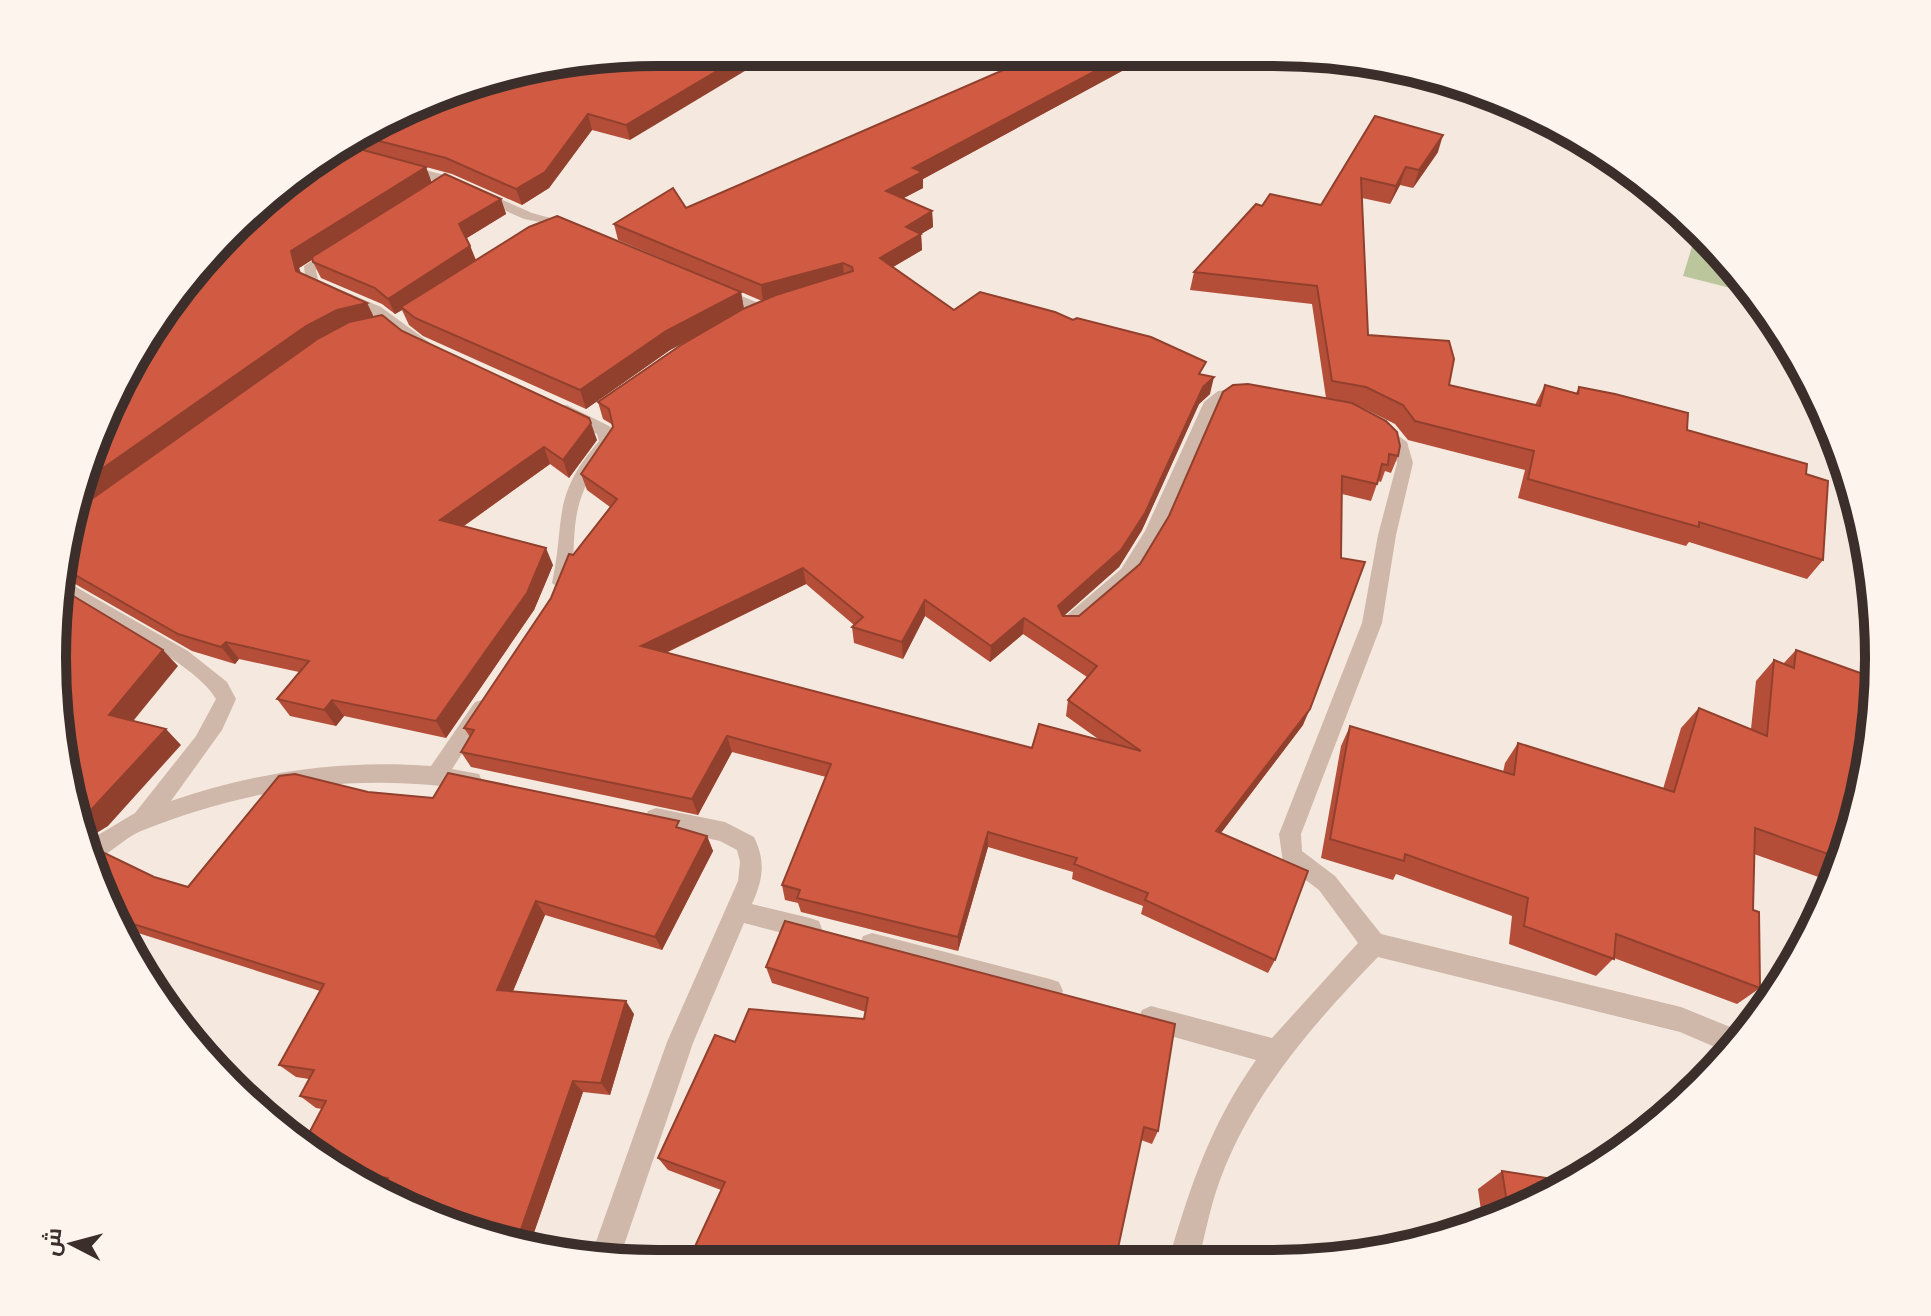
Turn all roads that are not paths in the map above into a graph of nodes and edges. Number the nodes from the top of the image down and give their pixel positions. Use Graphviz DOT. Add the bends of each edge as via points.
graph roads {
  1 [pos="1375,75"];
  2 [pos="1447,92"];
  3 [pos="389,165"];
  4 [pos="520,242"];
  5 [pos="347,243"];
  6 [pos="707,286"];
  7 [pos="401,320"];
  8 [pos="736,321"];
  9 [pos="366,330"];
  10 [pos="445,355"];
  11 [pos="1262,395"];
  12 [pos="544,400"];
  13 [pos="1364,419"];
  14 [pos="70,590"];
  15 [pos="551,603"];
  16 [pos="1068,625"];
  17 [pos="496,687"];
  18 [pos="437,774"];
  19 [pos="497,786"];
  20 [pos="634,814"];
  21 [pos="142,821"];
  22 [pos="97,848"];
  23 [pos="738,911"];
  24 [pos="1374,944"];
  25 [pos="1070,997"];
  26 [pos="1130,1013"];
  27 [pos="1726,1038"];
  28 [pos="1278,1053"];
  29 [pos="609,1248"];
  30 [pos="1187,1250"];
  1 -- 2 [label="street"];
  3 -- 4 [label="street" via="558,223"];
  5 -- 7 [label="street" via="309,269 311,282"];
  6 -- 8 [label="street" via="769,308"];
  7 -- 9 [label="street"];
  7 -- 10 [label="street" via="416,342"];
  11 -- 16 [label="street" via="1224,394 1210,405 1154,532 1128,574"];
  12 -- 15 [label="street" via="593,414 608,442 575,490 568,513 566,563"];
  13 -- 24 [label="street" via="1388,431 1401,446 1403,478 1372,623 1290,834 1291,856 1327,883"];
  14 -- 21 [label="street" via="198,667 221,685 226,698 207,735"];
  17 -- 18 [label="street"];
  18 -- 19 [label="street"];
  18 -- 21 [label="street" via="356,771 271,781 218,793"];
  20 -- 23 [label="street" via="725,832 746,844 752,862 750,881"];
  21 -- 22 [label="street"];
  23 -- 25 [label="street"];
  23 -- 29 [label="street" via="680,1042"];
  24 -- 27 [label="street" via="1681,1020"];
  24 -- 28 [label="street"];
  26 -- 28 [label="street"];
  28 -- 30 [label="street" via="1251,1088 1206,1178"];
}
